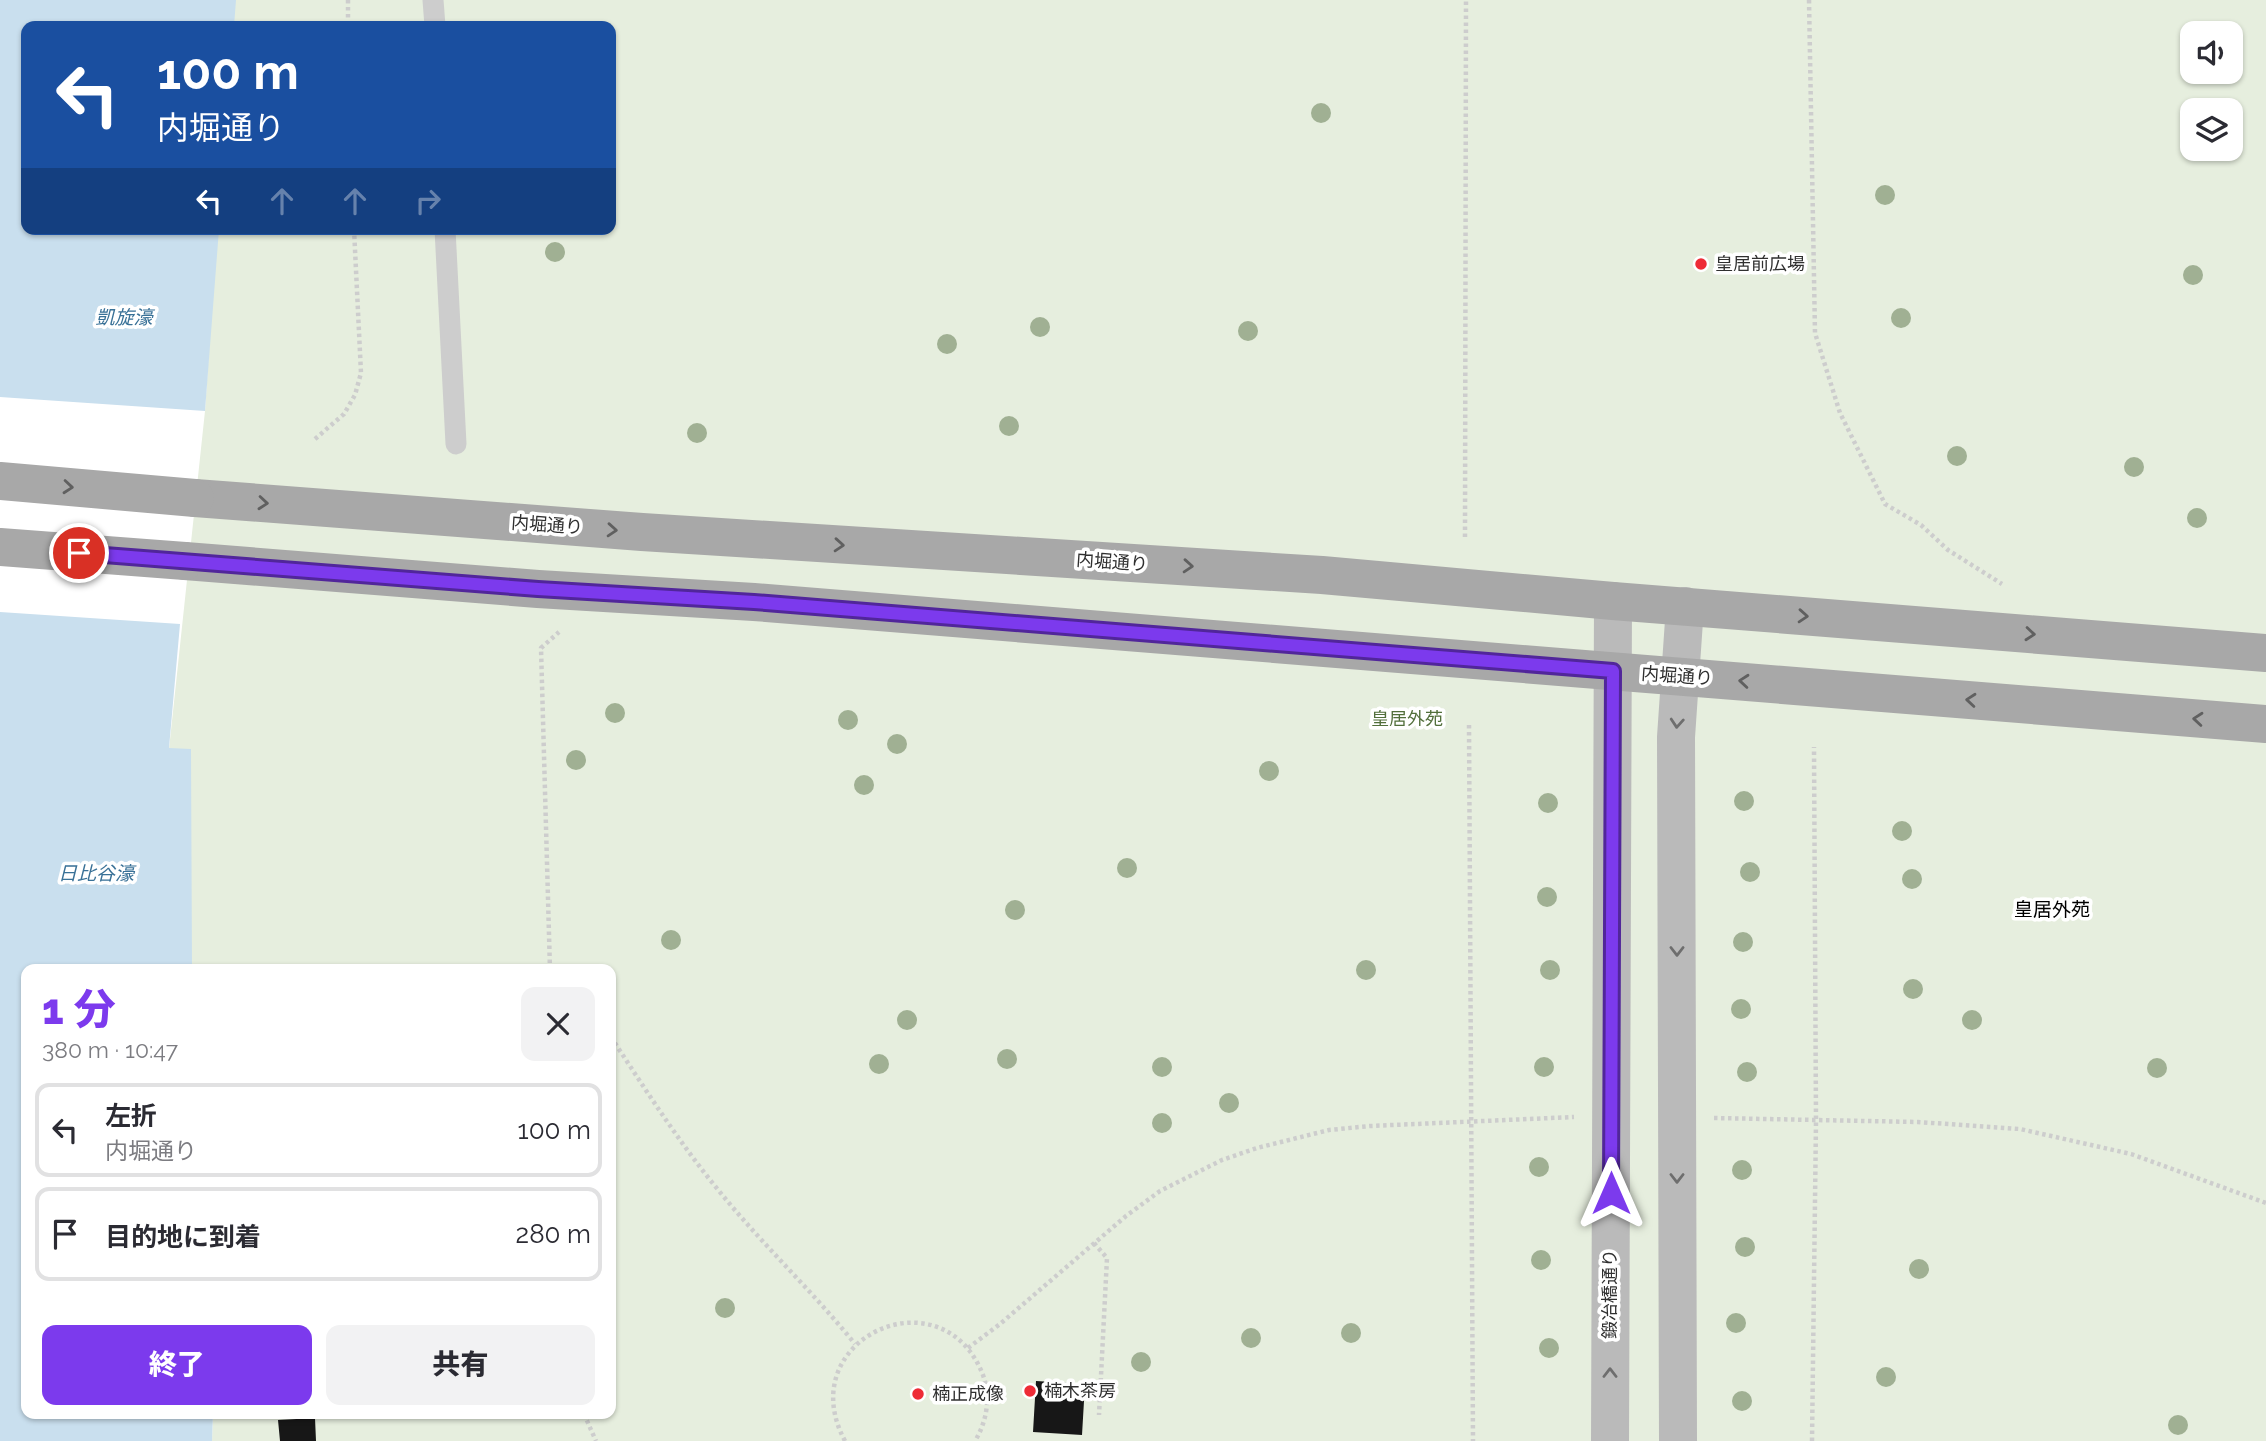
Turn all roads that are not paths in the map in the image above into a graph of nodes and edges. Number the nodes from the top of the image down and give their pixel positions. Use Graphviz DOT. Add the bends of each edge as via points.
graph roads {
  1 [pos="433,0"];
  2 [pos="435,21"];
  3 [pos="445,235"];
  4 [pos="456,443"];
  5 [pos="0,481"];
  6 [pos="0,547"];
  7 [pos="1613,601"];
  8 [pos="1685,606"];
  9 [pos="2266,653"];
  10 [pos="1613,671"];
  11 [pos="1680,676"];
  12 [pos="2266,724"];
  13 [pos="1610,1441"];
  14 [pos="1678,1441"];
  1 -- 2 [label="lane"];
  3 -- 4 [label="lane"];
  5 -- 7 [label="main road, 内堀通り, one-way, bridge" via="642,532 1322,575"];
  6 -- 10 [label="main road, 内堀通り, bridge"];
  7 -- 8 [label="main road, 内堀通り"];
  7 -- 10 [label="main road, 鍛冶橋通り"];
  8 -- 9 [label="main road, 内堀通り, one-way"];
  8 -- 11 [label="main road"];
  10 -- 11 [label="main road, 内堀通り"];
  13 -- 10 [label="main road, 鍛冶橋通り, one-way"];
  12 -- 11 [label="main road, 内堀通り, one-way"];
  11 -- 14 [label="main road, one-way" via="1676,737"];
}
